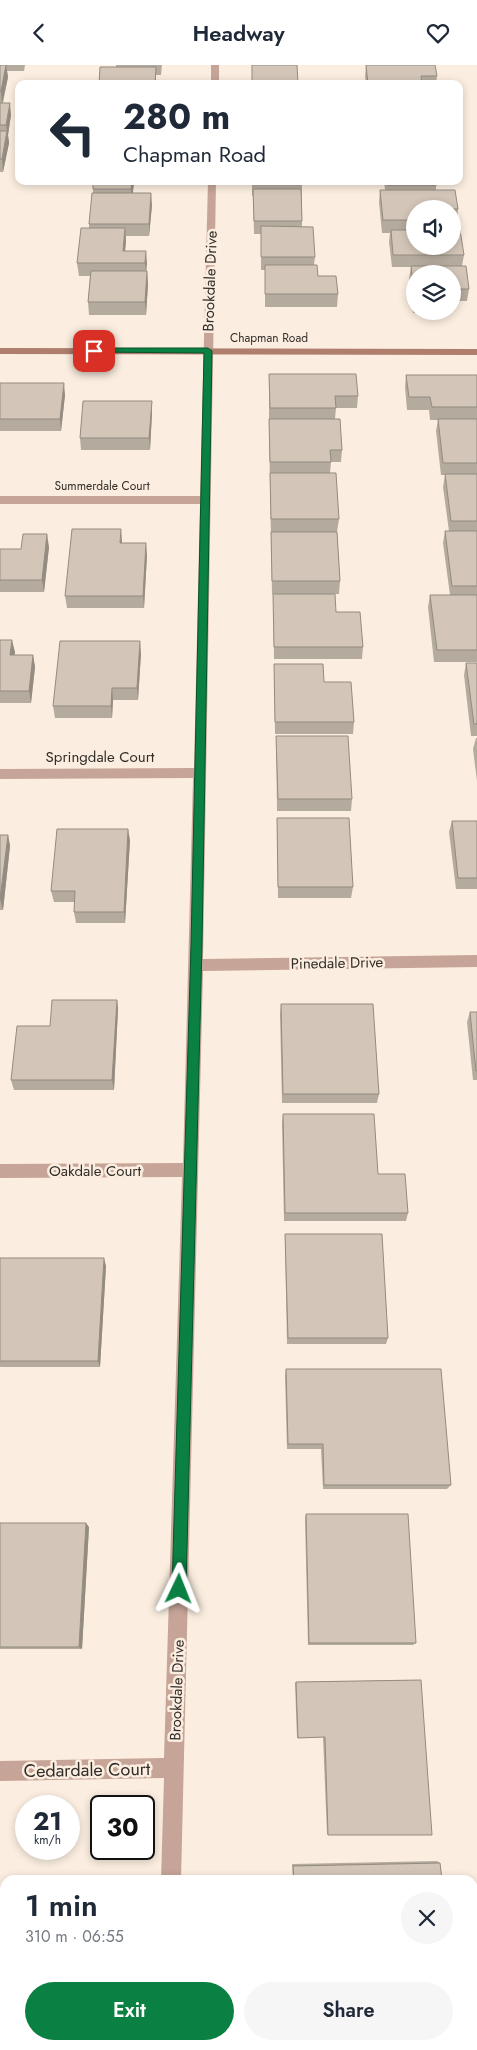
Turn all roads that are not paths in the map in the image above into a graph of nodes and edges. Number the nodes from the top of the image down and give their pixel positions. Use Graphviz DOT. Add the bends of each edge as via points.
graph roads {
  1 [pos="215,65"];
  2 [pos="215,80"];
  3 [pos="212,185"];
  4 [pos="0,351"];
  5 [pos="208,351"];
  6 [pos="477,352"];
  7 [pos="0,500"];
  8 [pos="205,500"];
  9 [pos="200,773"];
  10 [pos="0,774"];
  11 [pos="477,961"];
  12 [pos="196,965"];
  13 [pos="191,1170"];
  14 [pos="0,1171"];
  15 [pos="174,1768"];
  16 [pos="0,1771"];
  17 [pos="172,1875"];
  1 -- 2 [label="street"];
  3 -- 5 [label="street, Brookdale Drive"];
  4 -- 5 [label="street, Chapman Road"];
  5 -- 6 [label="street, Chapman Road"];
  5 -- 8 [label="street, Brookdale Drive"];
  7 -- 8 [label="street, Summerdale Court"];
  8 -- 9 [label="street, Brookdale Drive"];
  9 -- 10 [label="street, Springdale Court"];
  9 -- 12 [label="street, Brookdale Drive"];
  11 -- 12 [label="street, Pinedale Drive"];
  12 -- 13 [label="street, Brookdale Drive"];
  13 -- 14 [label="street, Oakdale Court"];
  13 -- 15 [label="street, Brookdale Drive"];
  15 -- 16 [label="street, Cedardale Court"];
  15 -- 17 [label="street, Brookdale Drive"];
}
